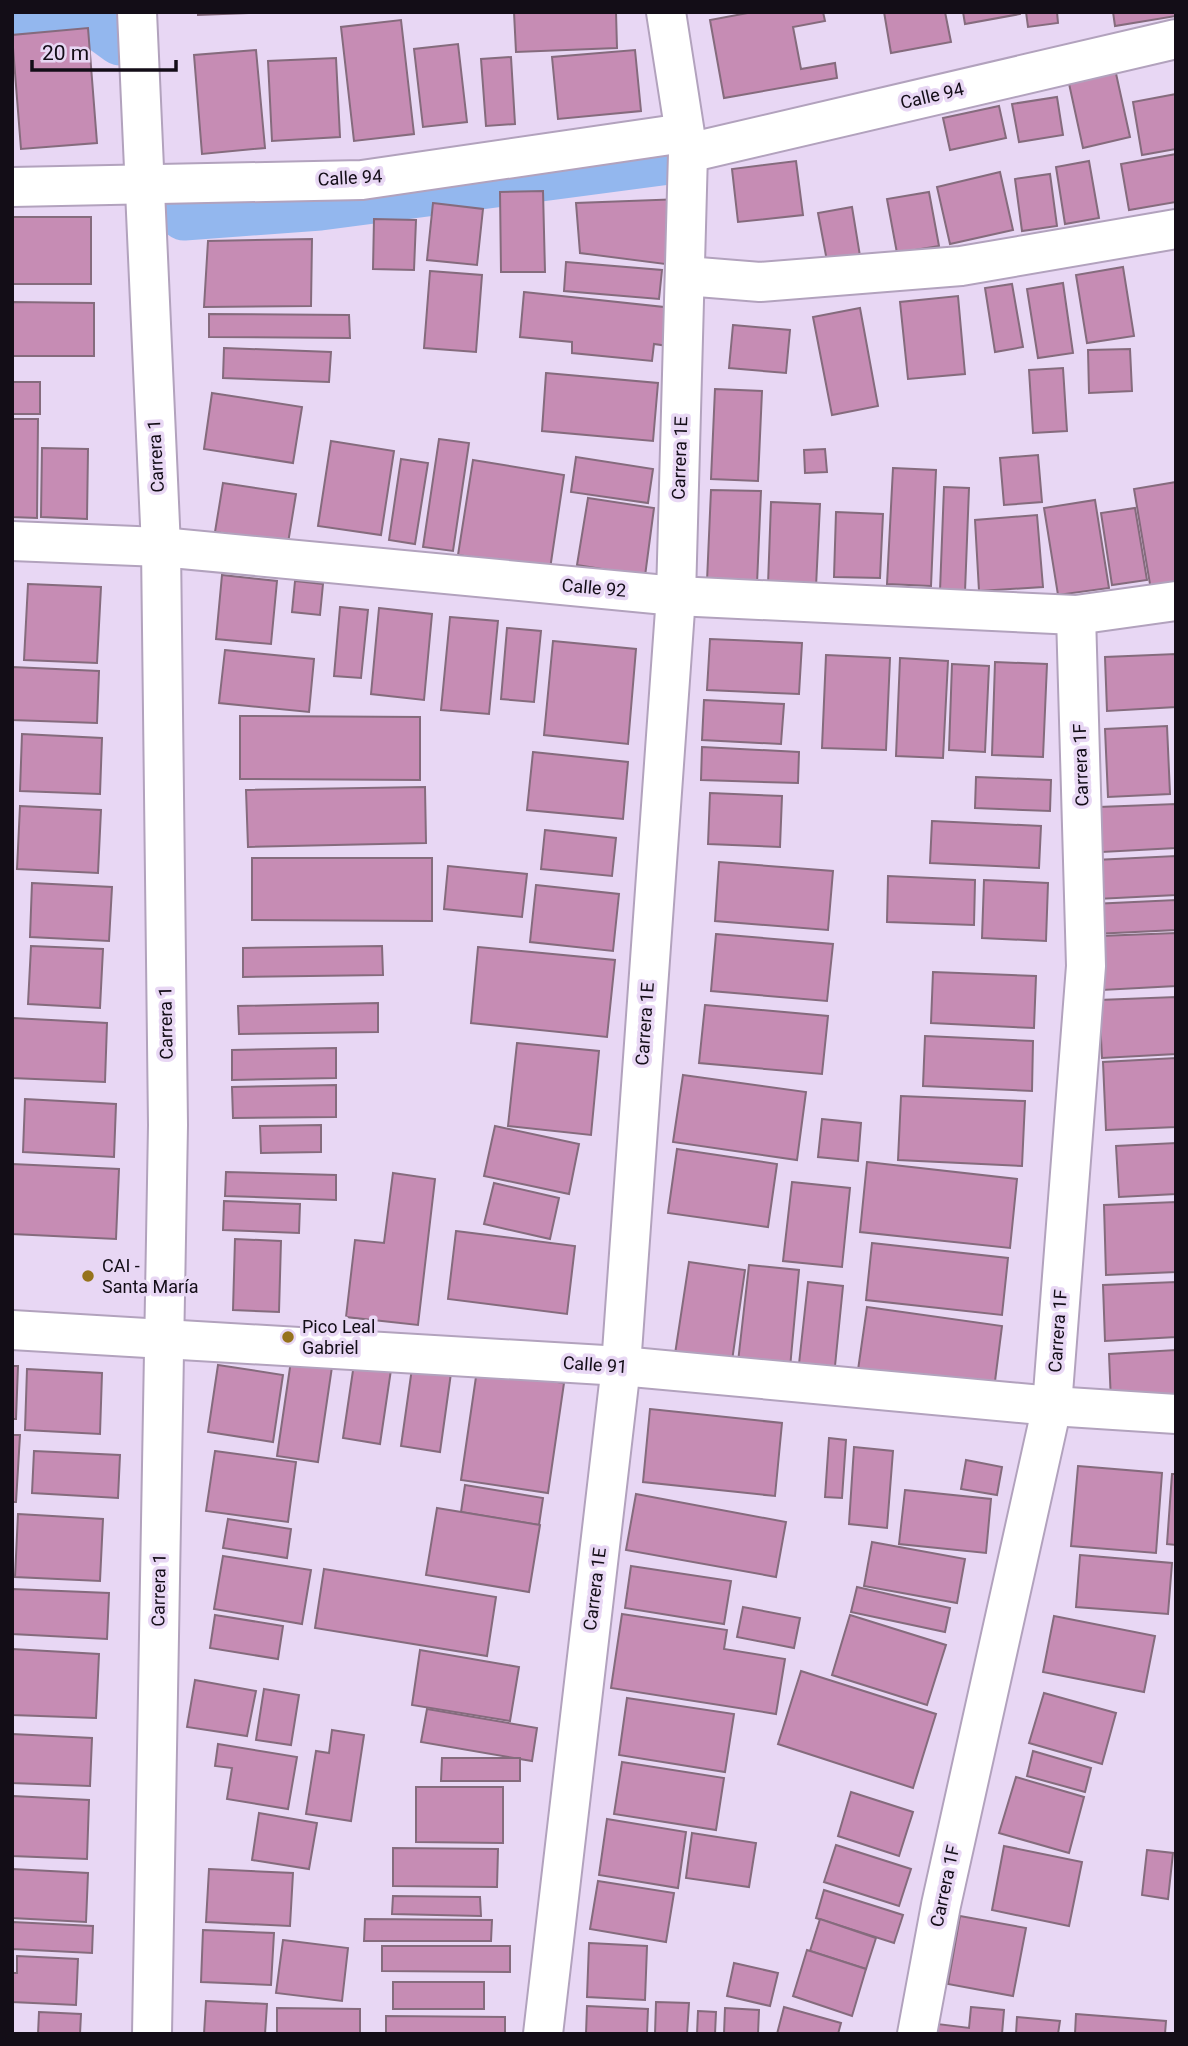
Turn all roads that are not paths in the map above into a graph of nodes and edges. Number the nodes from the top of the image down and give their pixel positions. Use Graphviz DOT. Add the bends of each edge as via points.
graph roads {
  1 [pos="137,12"];
  2 [pos="666,12"];
  3 [pos="1176,39"];
  4 [pos="686,143"];
  5 [pos="143,183"];
  6 [pos="12,187"];
  7 [pos="1176,229"];
  8 [pos="686,276"];
  9 [pos="12,541"];
  10 [pos="160,547"];
  11 [pos="676,596"];
  12 [pos="1176,601"];
  13 [pos="1076,615"];
  14 [pos="12,1330"];
  15 [pos="163,1339"];
  16 [pos="621,1366"];
  17 [pos="1052,1406"];
  18 [pos="1176,1414"];
  19 [pos="152,2034"];
  20 [pos="543,2034"];
  21 [pos="917,2034"];
  1 -- 5 [label="street, Carrera 1"];
  2 -- 4 [label="street, Carrera 1E"];
  3 -- 4 [label="street, Calle 94"];
  4 -- 5 [label="street, Calle 94" via="362,180"];
  4 -- 8 [label="street, Carrera 1E"];
  5 -- 6 [label="street, Calle 94"];
  5 -- 10 [label="street, Carrera 1"];
  7 -- 8 [label="street" via="961,267 760,282"];
  8 -- 11 [label="street, Carrera 1E"];
  9 -- 10 [label="street, Calle 92"];
  10 -- 11 [label="street, Calle 92"];
  10 -- 15 [label="street, Carrera 1" via="168,1125"];
  11 -- 13 [label="street, Calle 92"];
  11 -- 16 [label="street, Carrera 1E"];
  12 -- 13 [label="street, Calle 92"];
  13 -- 17 [label="street, Carrera 1F" via="1086,966"];
  14 -- 15 [label="street, Calle 91"];
  15 -- 16 [label="street, Calle 91"];
  15 -- 19 [label="street, Carrera 1"];
  16 -- 17 [label="street, Calle 91"];
  16 -- 20 [label="street, Carrera 1E"];
  17 -- 18 [label="street, Calle 91"];
  17 -- 21 [label="street, Carrera 1F" via="940,1905"];
}
